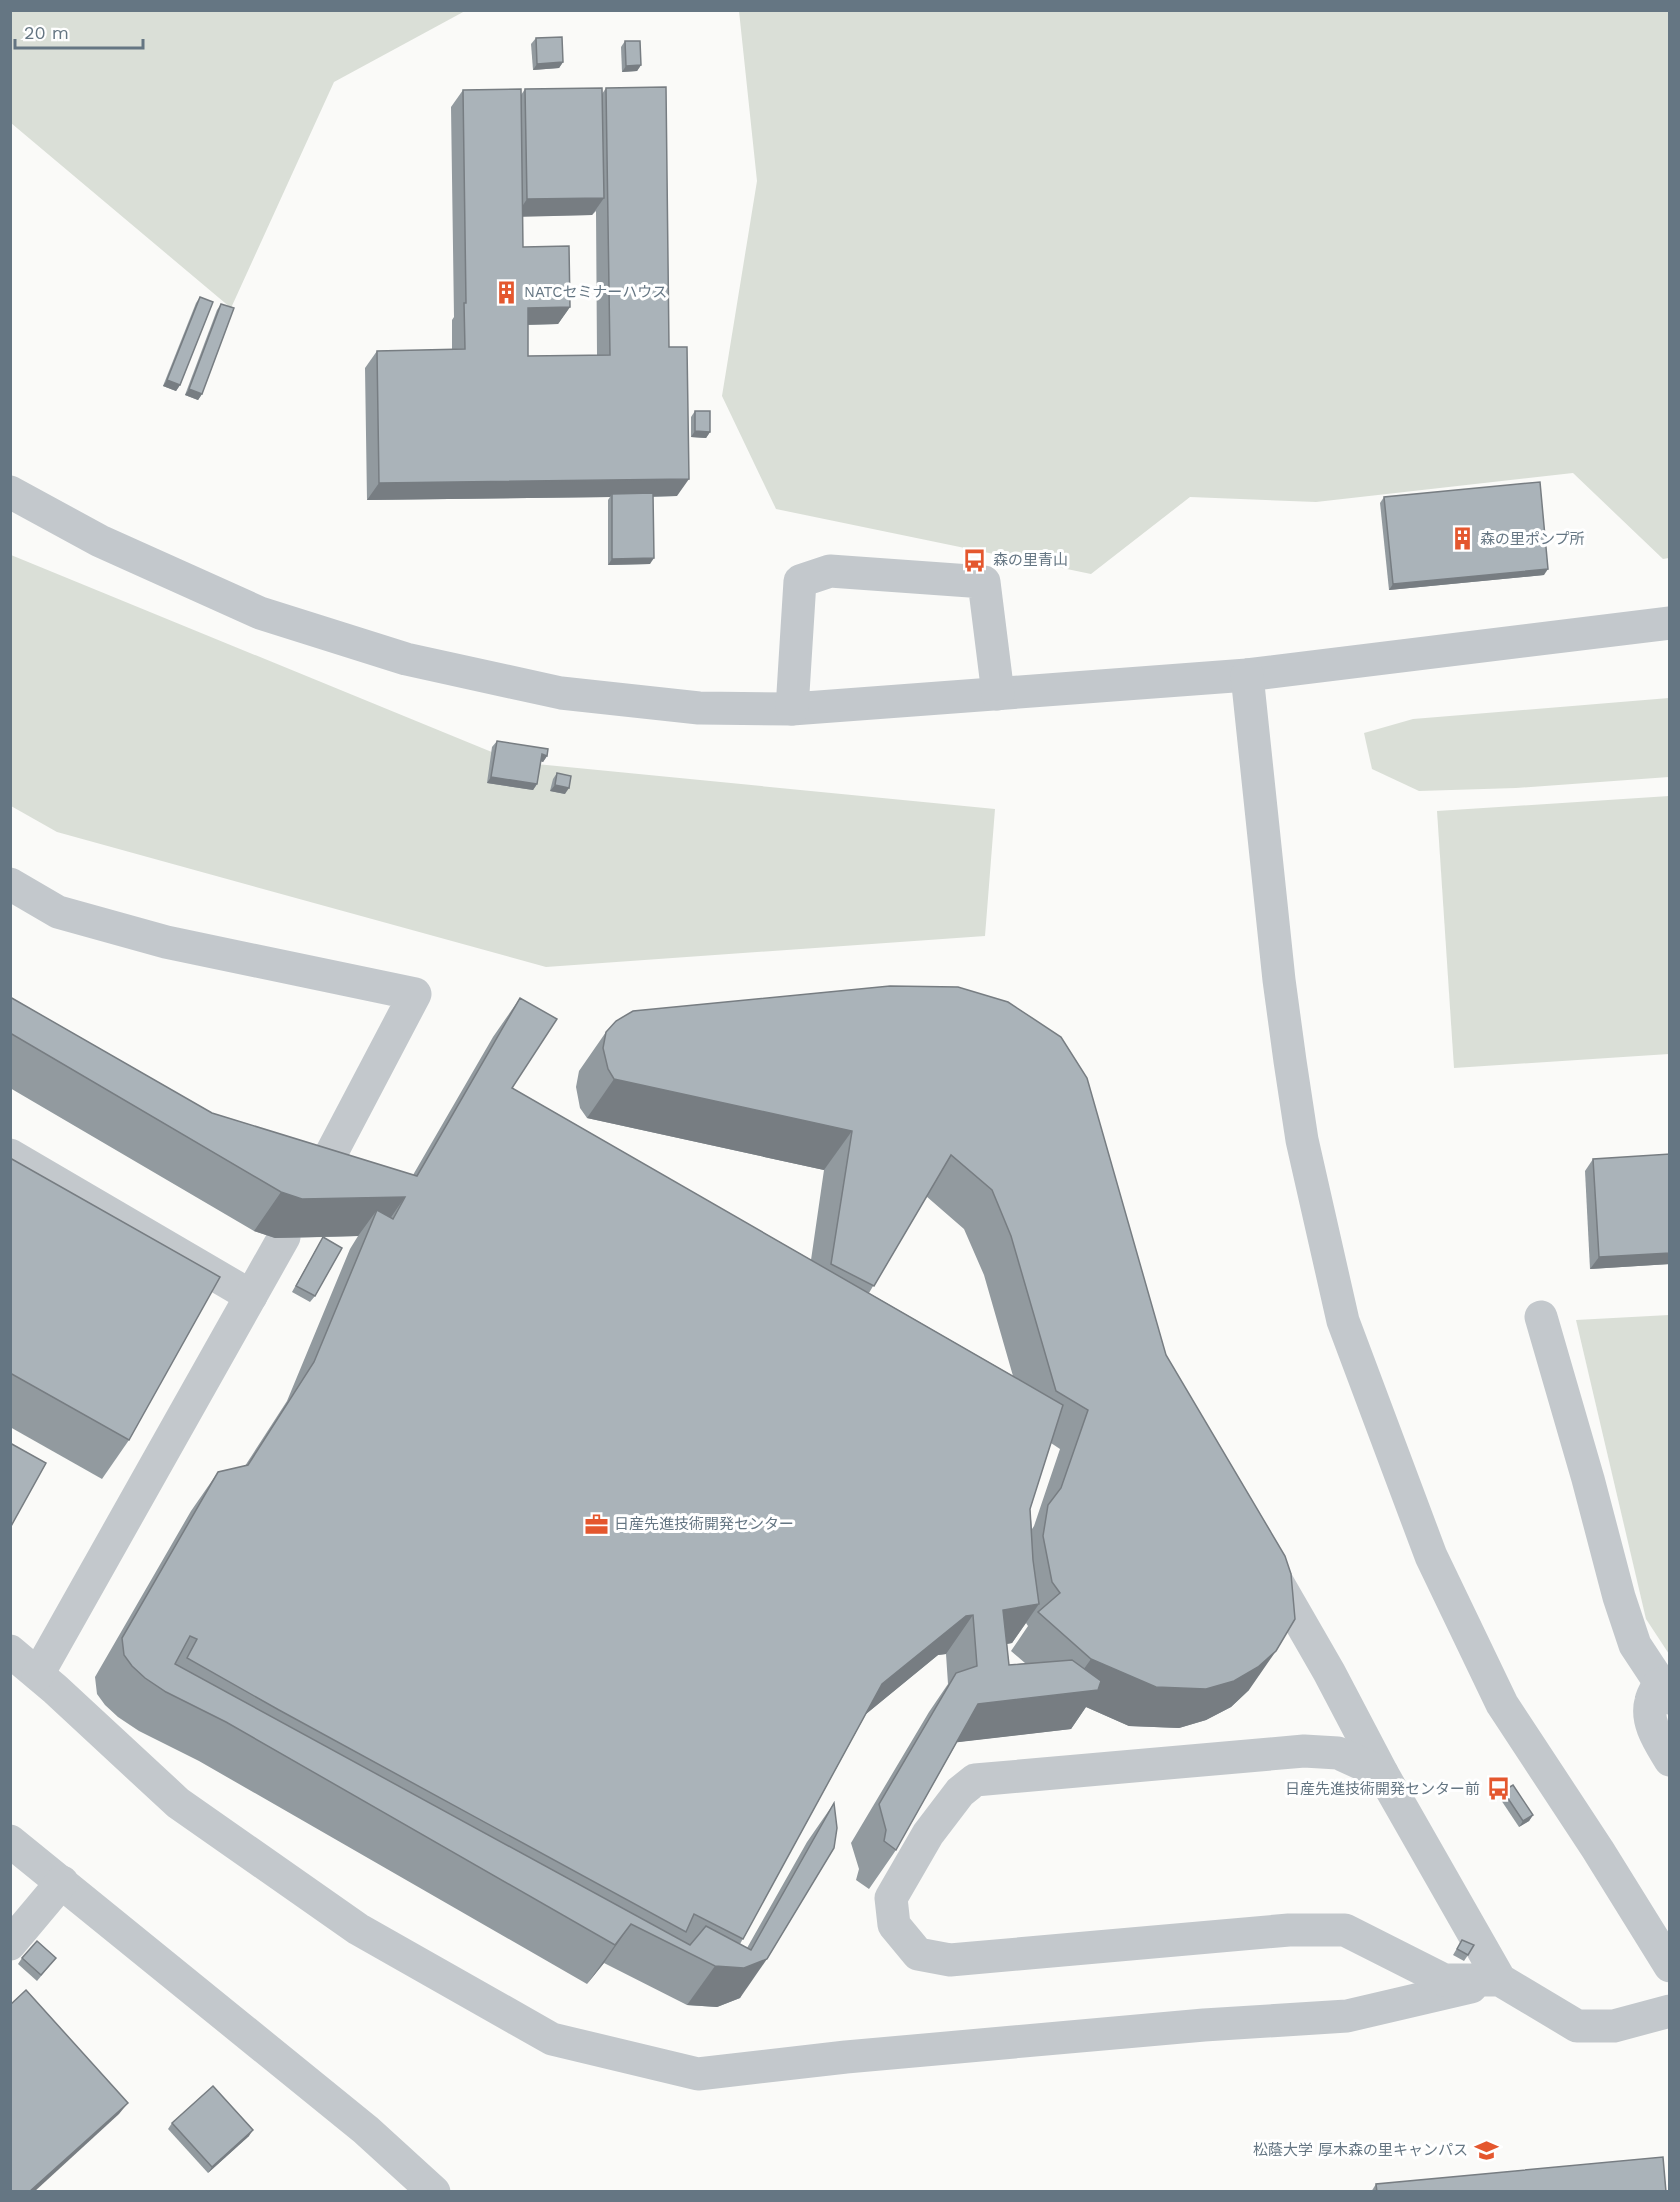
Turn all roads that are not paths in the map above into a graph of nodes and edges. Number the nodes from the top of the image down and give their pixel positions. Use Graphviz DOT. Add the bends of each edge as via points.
graph roads {
  1 [pos="10,492"];
  2 [pos="1670,623"];
  3 [pos="1247,675"];
  4 [pos="998,694"];
  5 [pos="792,709"];
  6 [pos="10,884"];
  7 [pos="10,1155"];
  8 [pos="311,1191"];
  9 [pos="284,1237"];
  10 [pos="251,1296"];
  11 [pos="1541,1317"];
  12 [pos="1257,1548"];
  13 [pos="10,1651"];
  14 [pos="38,1674"];
  15 [pos="1664,1691"];
  16 [pos="1670,1760"];
  17 [pos="1382,1773"];
  18 [pos="10,1841"];
  19 [pos="62,1882"];
  20 [pos="10,1944"];
  21 [pos="1670,1966"];
  22 [pos="1500,1980"];
  23 [pos="1670,2010"];
  24 [pos="434,2192"];
  1 -- 5 [label="street" via="100,541 260,613 406,659 561,693 699,708"];
  2 -- 3 [label="street"];
  3 -- 4 [label="street"];
  3 -- 21 [label="street" via="1290,1060 1302,1140 1343,1321 1431,1556 1502,1704"];
  4 -- 5 [label="street"];
  4 -- 5 [label="street" via="984,582 830,571 800,581"];
  6 -- 8 [label="street" via="58,912 166,942 415,994"];
  7 -- 10 [label="street"];
  9 -- 10 [label="street"];
  10 -- 14 [label="street"];
  11 -- 15 [label="street" via="1619,1597 1635,1645"];
  12 -- 17 [label="street" via="1335,1682"];
  13 -- 14 [label="street"];
  14 -- 22 [label="street" via="178,1803 358,1929 552,2039 698,2074 1168,2028 1347,2016"];
  15 -- 16 [label="street" via="1650,1702 1651,1721"];
  17 -- 22 [label="street"];
  17 -- 22 [label="street" via="1338,1753 1304,1751 975,1780 960,1792 928,1834 891,1898 894,1925 918,1954 950,1960 1289,1930 1346,1930 1444,1980"];
  18 -- 19 [label="street"];
  19 -- 20 [label="street"];
  19 -- 24 [label="street" via="366,2130"];
  22 -- 23 [label="street" via="1577,2026 1614,2026"];
}
